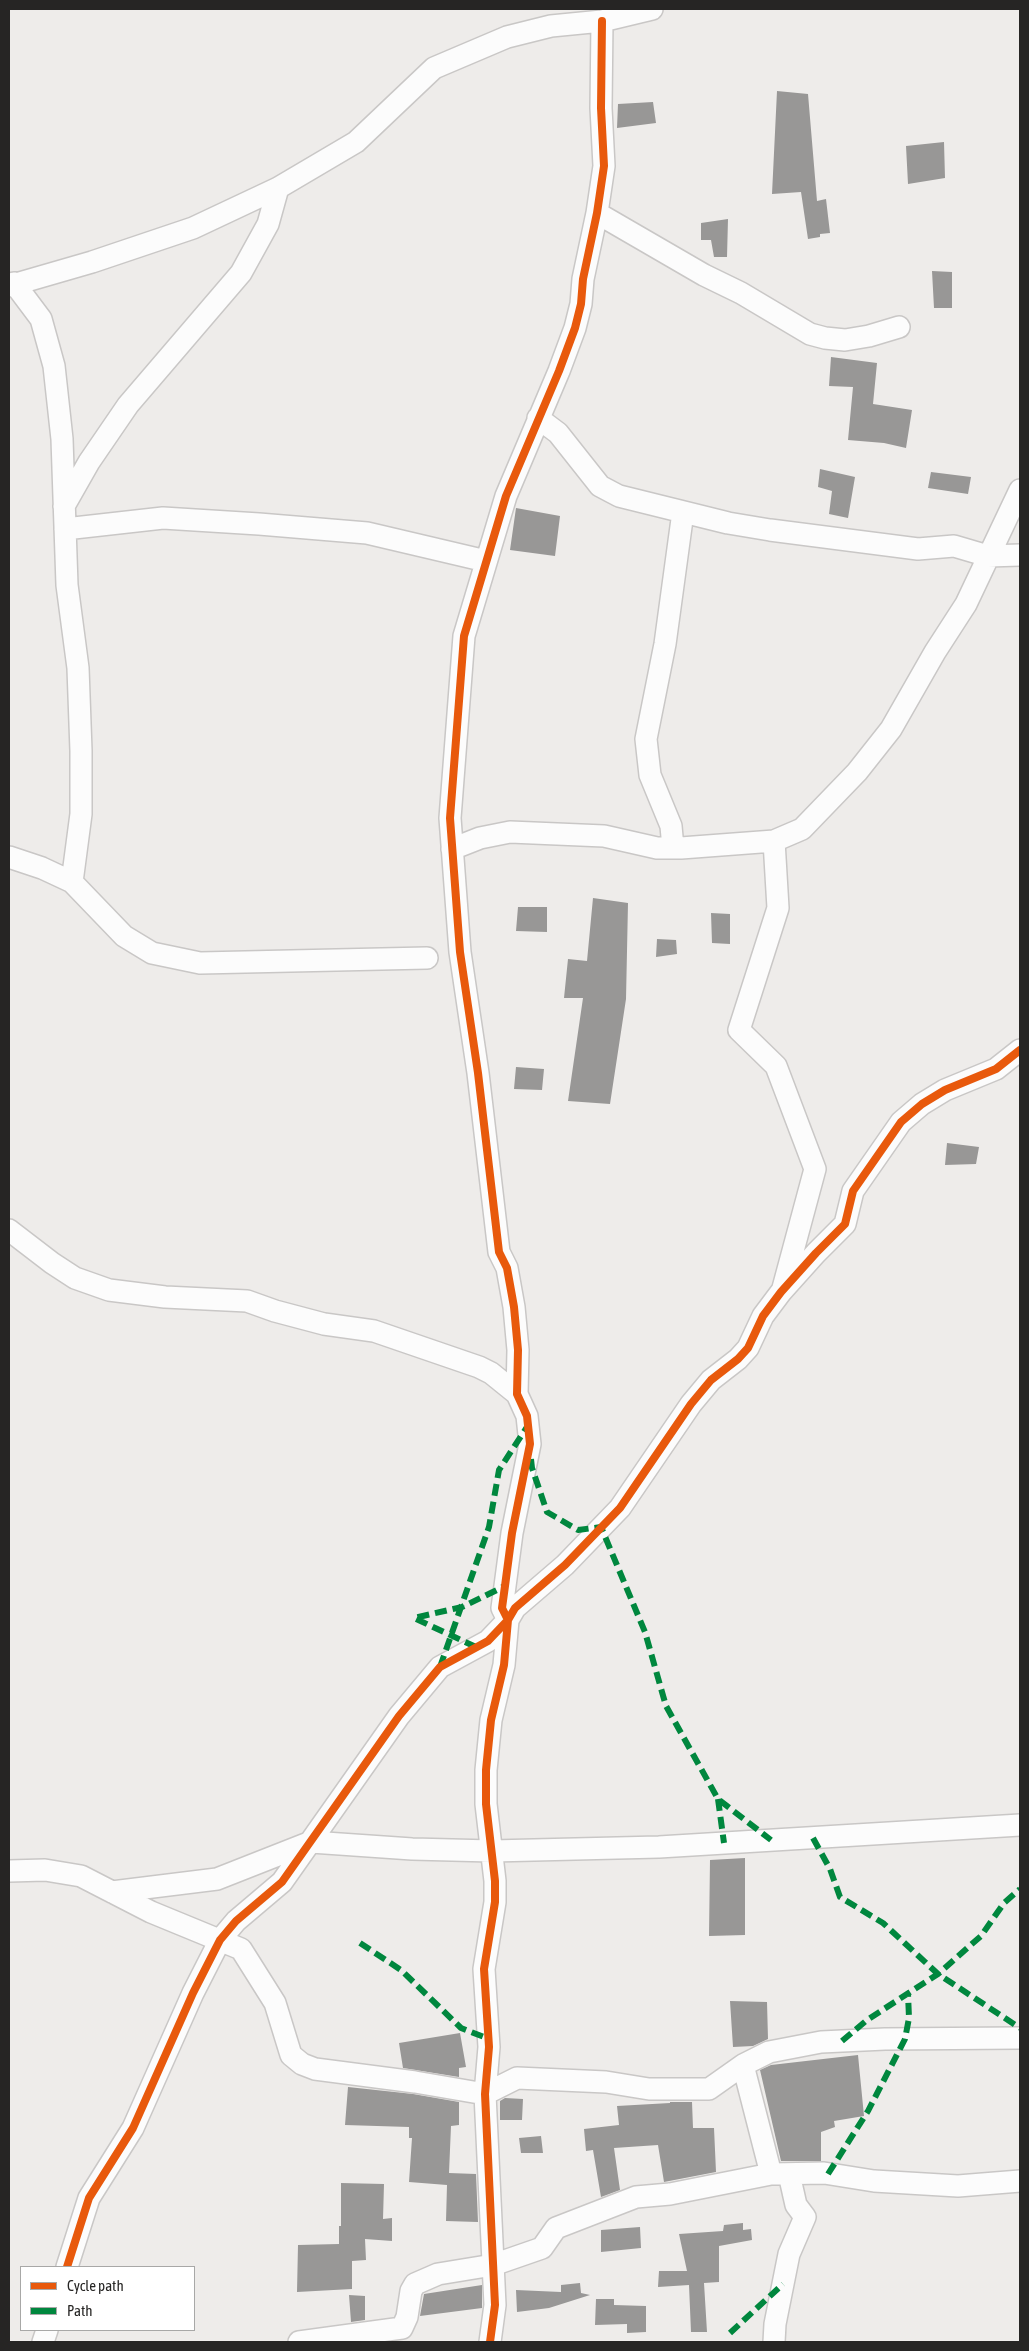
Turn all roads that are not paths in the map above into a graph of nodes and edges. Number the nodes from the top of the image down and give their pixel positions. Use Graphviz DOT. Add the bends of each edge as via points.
graph roads {
  1 [pos="652,9"];
  2 [pos="602,21"];
  3 [pos="278,188"];
  4 [pos="597,213"];
  5 [pos="12,285"];
  6 [pos="900,326"];
  7 [pos="538,418"];
  8 [pos="1020,490"];
  9 [pos="64,507"];
  10 [pos="684,512"];
  11 [pos="65,529"];
  12 [pos="1020,555"];
  13 [pos="988,556"];
  14 [pos="486,561"];
  15 [pos="774,841"];
  16 [pos="673,848"];
  17 [pos="452,849"];
  18 [pos="9,858"];
  19 [pos="72,882"];
  20 [pos="427,958"];
  21 [pos="1020,1050"];
  22 [pos="9,1230"];
  23 [pos="781,1292"];
  24 [pos="517,1394"];
  25 [pos="508,1620"];
  26 [pos="1020,1825"];
  27 [pos="311,1842"];
  28 [pos="492,1851"];
  29 [pos="9,1871"];
  30 [pos="112,1892"];
  31 [pos="220,1940"];
  32 [pos="1020,2038"];
  33 [pos="743,2065"];
  34 [pos="485,2094"];
  35 [pos="780,2174"];
  36 [pos="1020,2181"];
  37 [pos="493,2265"];
  38 [pos="67,2266"];
  39 [pos="299,2342"];
  40 [pos="490,2342"];
  41 [pos="774,2342"];
  1 -- 2 [label="street"];
  2 -- 3 [label="street" via="551,26 507,37 434,68 356,142"];
  2 -- 4 [label="street" via="604,166"];
  3 -- 5 [label="street" via="192,228"];
  3 -- 9 [label="street" via="268,224 241,273 128,405 89,462"];
  4 -- 6 [label="street" via="810,334 845,340"];
  4 -- 7 [label="street" via="575,328"];
  5 -- 9 [label="street" via="41,319 54,366 62,439"];
  7 -- 10 [label="street" via="558,433 592,477 609,493"];
  7 -- 14 [label="street" via="506,496"];
  8 -- 13 [label="street"];
  9 -- 11 [label="street"];
  10 -- 13 [label="street" via="770,530 918,549 954,546"];
  10 -- 16 [label="street" via="665,644 646,739 650,775 672,826"];
  11 -- 14 [label="street" via="163,518 259,524 367,533"];
  11 -- 19 [label="street" via="82,751 81,814"];
  12 -- 13 [label="street"];
  13 -- 15 [label="street" via="966,604 891,729 857,772 802,829"];
  14 -- 17 [label="street" via="464,636 452,781"];
  15 -- 16 [label="street"];
  15 -- 23 [label="street" via="778,908 739,1030 776,1066 815,1169"];
  16 -- 17 [label="street" via="658,848 604,836 510,832 480,838"];
  17 -- 24 [label="street" via="460,952 496,1233 514,1307 518,1350"];
  18 -- 19 [label="street"];
  19 -- 20 [label="street" via="124,936 152,953 200,963"];
  21 -- 23 [label="street" via="996,1069 945,1090 901,1122 853,1191 845,1224"];
  22 -- 24 [label="street" via="75,1278 108,1290 247,1301 324,1324 374,1331 464,1360 491,1374"];
  23 -- 25 [label="street" via="763,1316 748,1348 691,1404 620,1508 565,1565 515,1608"];
  24 -- 25 [label="street" via="527,1416 530,1444 512,1533 502,1608"];
  25 -- 27 [label="street" via="488,1641 440,1667 399,1716"];
  25 -- 28 [label="street" via="504,1665 491,1720 486,1770 486,1804"];
  26 -- 28 [label="street" via="659,1847"];
  27 -- 28 [label="street"];
  27 -- 30 [label="street" via="217,1879"];
  27 -- 31 [label="street" via="282,1882"];
  28 -- 34 [label="street" via="495,1902 484,1969 489,2047"];
  29 -- 30 [label="street" via="45,1870 81,1876"];
  30 -- 31 [label="street"];
  31 -- 34 [label="street" via="241,1949 275,2003 291,2055 302,2064 335,2073"];
  31 -- 38 [label="street" via="133,2128 89,2198"];
  32 -- 33 [label="street" via="821,2042 769,2052"];
  33 -- 34 [label="street" via="710,2089 649,2089 606,2082 517,2078"];
  33 -- 35 [label="street"];
  34 -- 37 [label="street"];
  35 -- 36 [label="street" via="824,2173 874,2181 948,2186"];
  35 -- 37 [label="street" via="636,2197 556,2228 542,2248"];
  35 -- 41 [label="street" via="805,2216 789,2254"];
  37 -- 39 [label="street" via="438,2274 415,2284 402,2328"];
  37 -- 40 [label="street" via="495,2305"];
}
